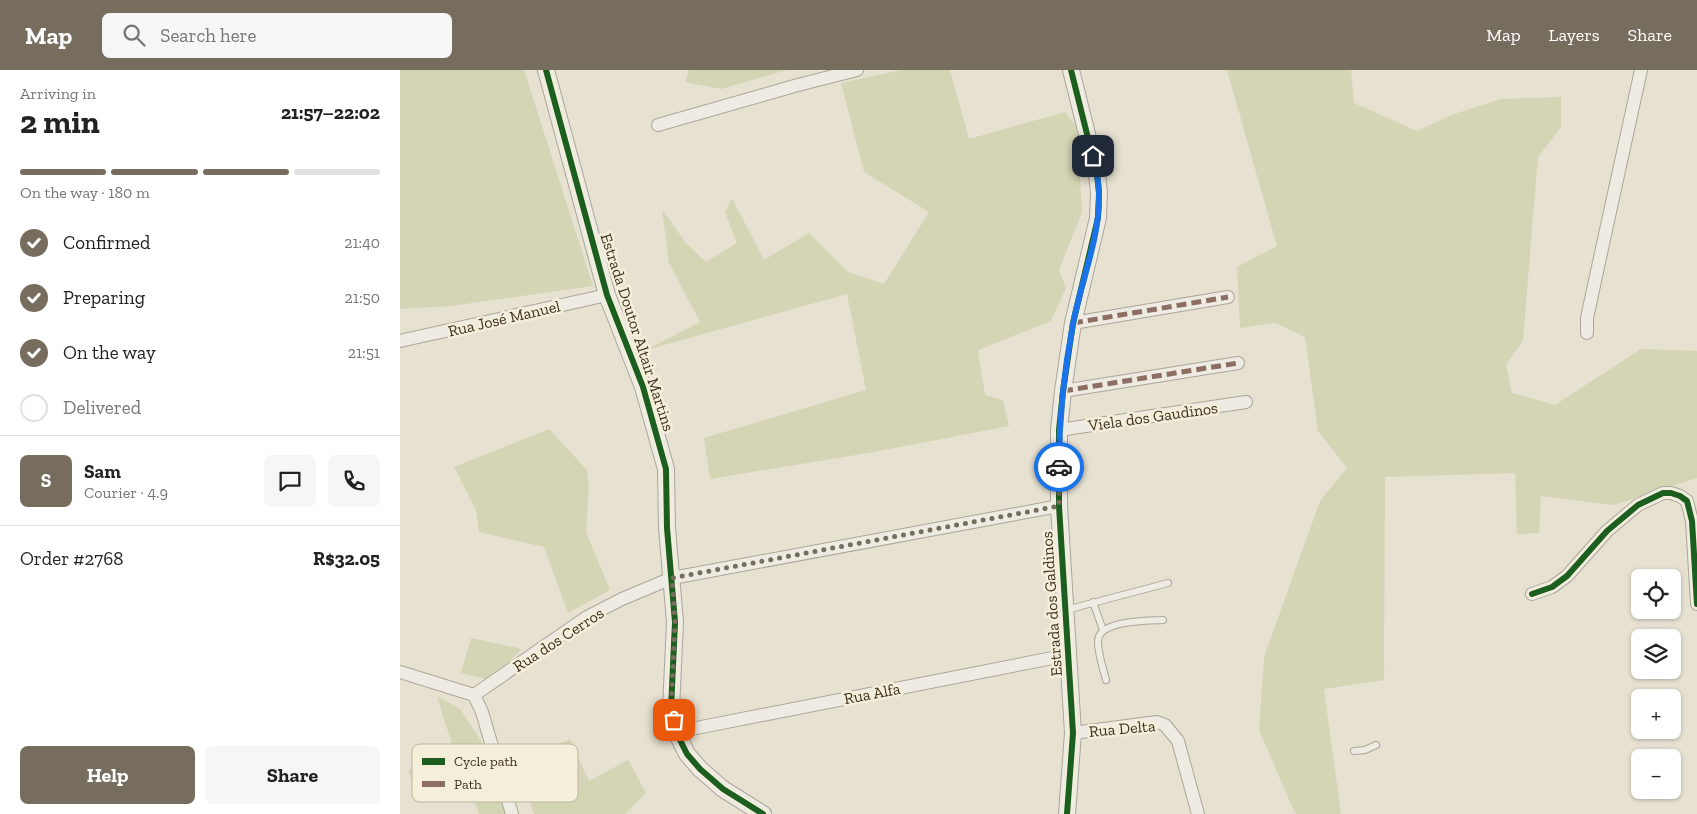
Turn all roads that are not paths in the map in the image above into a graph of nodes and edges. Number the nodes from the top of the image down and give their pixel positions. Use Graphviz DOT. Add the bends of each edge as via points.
graph roads {
  1 [pos="546,70"];
  2 [pos="857,70"];
  3 [pos="1071,70"];
  4 [pos="1641,70"];
  5 [pos="658,125"];
  6 [pos="607,295"];
  7 [pos="1228,296"];
  8 [pos="1073,322"];
  9 [pos="1587,333"];
  10 [pos="400,341"];
  11 [pos="1238,363"];
  12 [pos="1063,391"];
  13 [pos="1246,402"];
  14 [pos="1059,430"];
  15 [pos="1059,506"];
  16 [pos="672,578"];
  17 [pos="1168,583"];
  18 [pos="1532,594"];
  19 [pos="1093,602"];
  20 [pos="1697,604"];
  21 [pos="1065,610"];
  22 [pos="1163,620"];
  23 [pos="1103,630"];
  24 [pos="1068,656"];
  25 [pos="400,672"];
  26 [pos="1106,680"];
  27 [pos="474,695"];
  28 [pos="676,732"];
  29 [pos="1073,733"];
  30 [pos="491,744"];
  31 [pos="1376,745"];
  32 [pos="1354,751"];
  33 [pos="508,802"];
  34 [pos="512,814"];
  35 [pos="763,814"];
  36 [pos="1067,814"];
  37 [pos="1198,814"];
  1 -- 6 [label="street, Estrada Doutor Altair Martins"];
  2 -- 5 [label="street"];
  3 -- 8 [label="street, Estrada dos Galdinos" via="1099,193 1098,218"];
  4 -- 9 [label="street" via="1600,253"];
  6 -- 10 [label="street, Rua José Manuel"];
  6 -- 16 [label="street, Estrada Doutor Altair Martins" via="643,387 666,468"];
  7 -- 8 [label="street"];
  8 -- 12 [label="street, Estrada dos Galdinos"];
  11 -- 12 [label="street"];
  12 -- 14 [label="street, Estrada dos Galdinos"];
  13 -- 14 [label="street, Viela dos Gaudinos"];
  14 -- 15 [label="street, Estrada dos Galdinos"];
  15 -- 16 [label="street, Rua dos Cerros"];
  15 -- 21 [label="street, Estrada dos Galdinos"];
  16 -- 27 [label="street, Rua dos Cerros" via="587,617"];
  16 -- 28 [label="street, Estrada Doutor Altair Martins" via="675,622 671,708"];
  17 -- 19 [label="lane"];
  18 -- 20 [label="street" via="1552,587 1566,576 1607,531 1638,505 1663,493 1671,493 1687,501 1692,521"];
  19 -- 21 [label="lane"];
  19 -- 23 [label="lane"];
  21 -- 24 [label="street, Estrada dos Galdinos"];
  22 -- 23 [label="lane" via="1116,624"];
  23 -- 26 [label="lane" via="1097,640"];
  24 -- 28 [label="street, Rua Alfa"];
  24 -- 29 [label="street, Estrada dos Galdinos"];
  25 -- 27 [label="street"];
  27 -- 30 [label="street"];
  28 -- 35 [label="street, Estrada Doutor Altair Martins" via="687,754 700,768 723,789"];
  29 -- 36 [label="street, Estrada dos Galdinos"];
  29 -- 37 [label="street, Rua Delta" via="1157,722 1165,725 1178,741"];
  31 -- 32 [label="lane"];
  33 -- 34 [label="street"];
}
